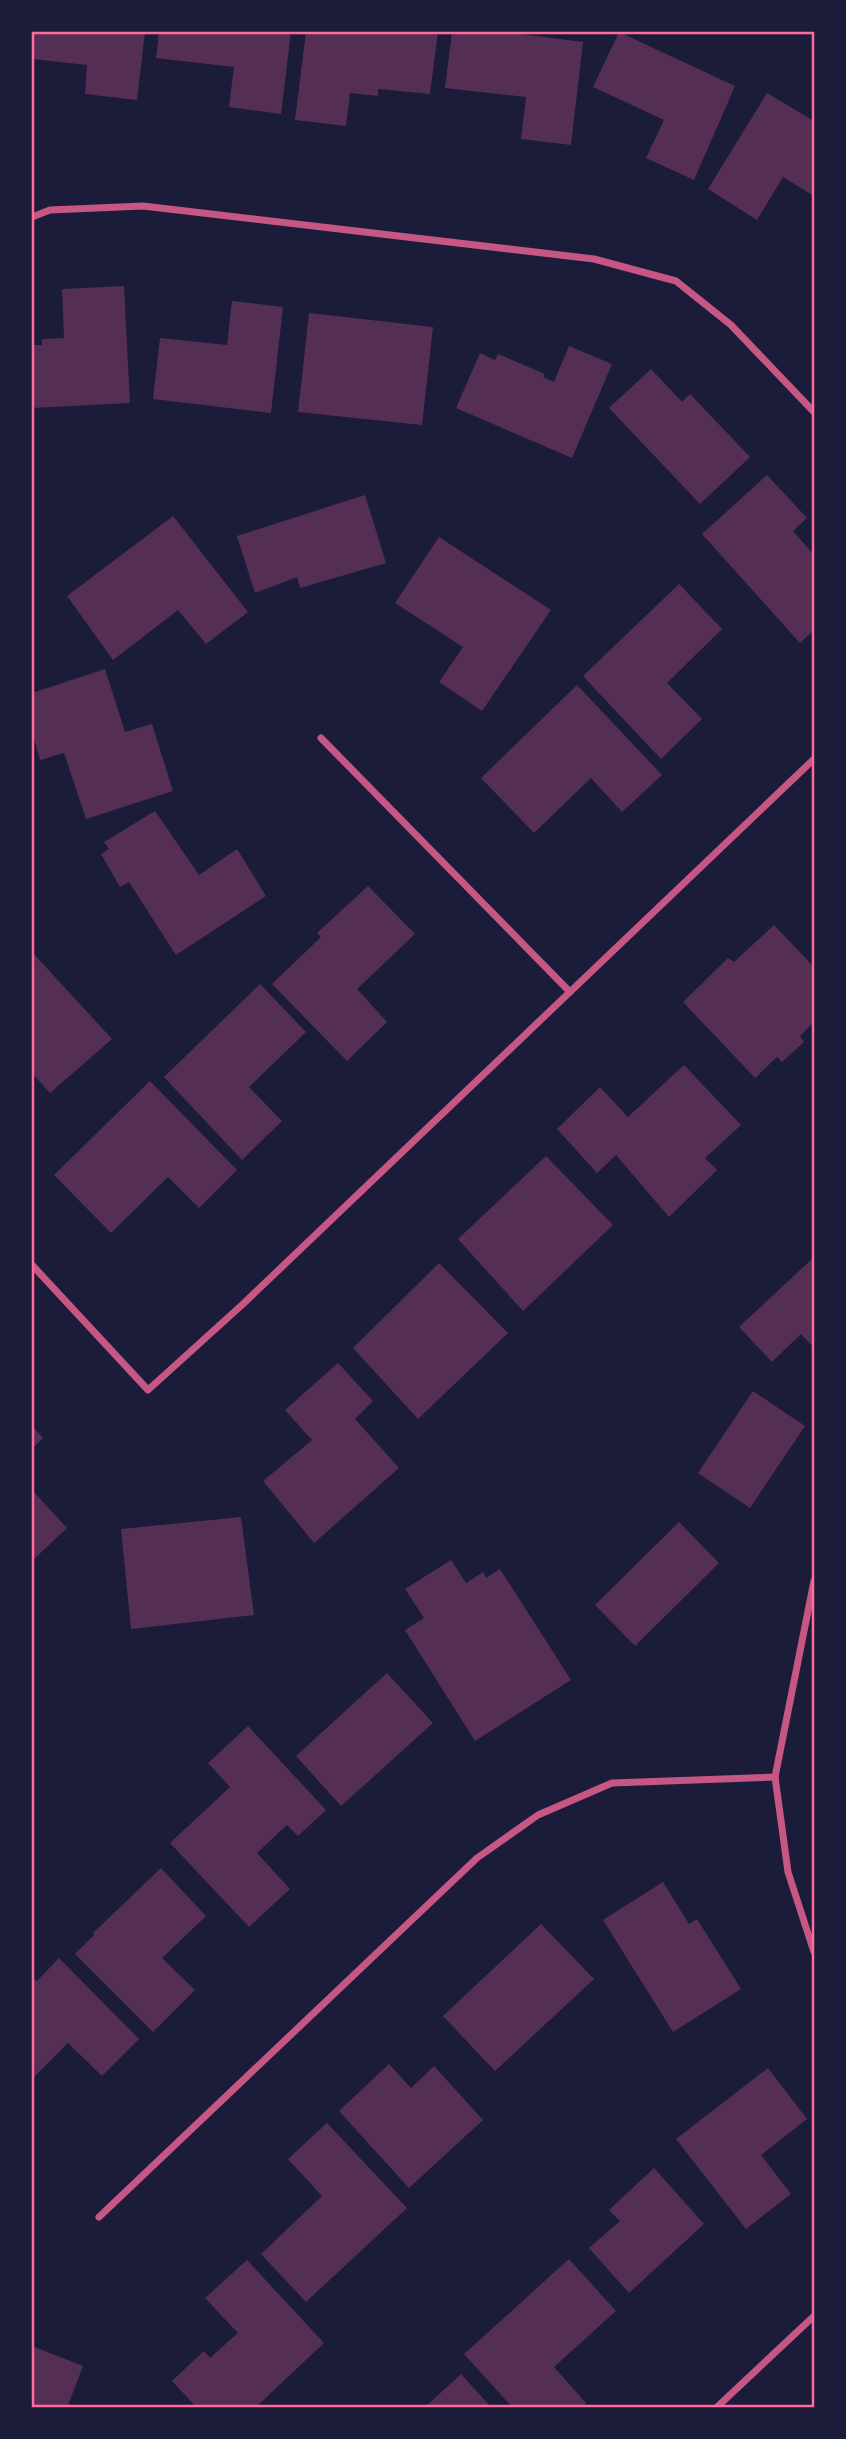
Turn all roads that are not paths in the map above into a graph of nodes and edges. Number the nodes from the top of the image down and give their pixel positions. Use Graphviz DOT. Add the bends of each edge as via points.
graph roads {
  1 [pos="32,217"];
  2 [pos="814,412"];
  3 [pos="321,738"];
  4 [pos="814,759"];
  5 [pos="570,992"];
  6 [pos="32,1265"];
  7 [pos="814,1581"];
  8 [pos="775,1777"];
  9 [pos="814,1952"];
  10 [pos="99,2217"];
  11 [pos="814,2316"];
  12 [pos="716,2407"];
  1 -- 2 [label="street" via="50,210 143,206 594,258 676,281 731,325"];
  3 -- 5 [label="street"];
  4 -- 5 [label="street"];
  5 -- 6 [label="street" via="148,1390"];
  7 -- 8 [label="street"];
  8 -- 9 [label="street" via="788,1872"];
  8 -- 10 [label="street" via="612,1783 538,1815 458,1875"];
  11 -- 12 [label="street"];
}
